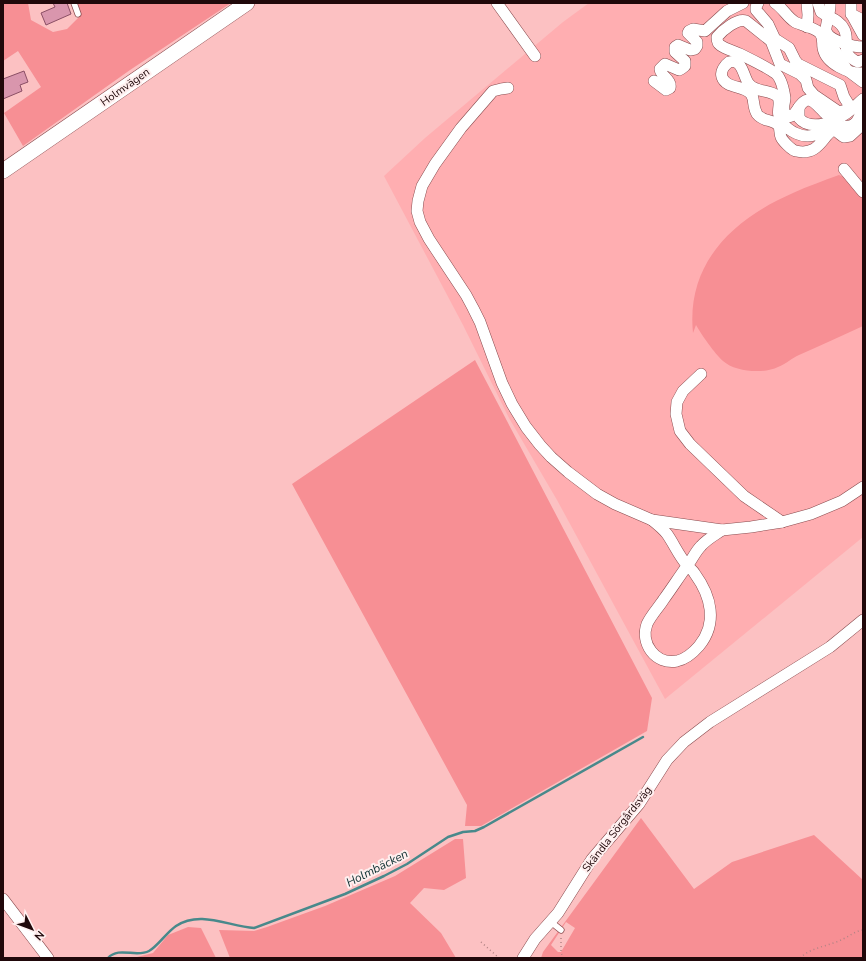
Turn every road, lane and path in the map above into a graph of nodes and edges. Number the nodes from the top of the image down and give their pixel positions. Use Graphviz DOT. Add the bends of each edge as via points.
graph roads {
  1 [pos="74,3"];
  2 [pos="247,3"];
  3 [pos="497,3"];
  4 [pos="743,3"];
  5 [pos="758,3"];
  6 [pos="775,3"];
  7 [pos="807,3"];
  8 [pos="818,3"];
  9 [pos="830,3"];
  10 [pos="851,8"];
  11 [pos="78,14"];
  12 [pos="829,16"];
  13 [pos="863,20"];
  14 [pos="808,27"];
  15 [pos="863,35"];
  16 [pos="845,44"];
  17 [pos="863,47"];
  18 [pos="535,56"];
  19 [pos="863,60"];
  20 [pos="847,70"];
  21 [pos="863,73"];
  22 [pos="654,81"];
  23 [pos="863,82"];
  24 [pos="508,88"];
  25 [pos="863,99"];
  26 [pos="799,107"];
  27 [pos="863,108"];
  28 [pos="842,117"];
  29 [pos="861,122"];
  30 [pos="844,169"];
  31 [pos="3,171"];
  32 [pos="863,192"];
  33 [pos="701,374"];
  34 [pos="863,487"];
  35 [pos="652,520"];
  36 [pos="782,522"];
  37 [pos="722,530"];
  38 [pos="687,566"];
  39 [pos="863,620"];
  40 [pos="3,899"];
  41 [pos="551,922"];
  42 [pos="561,930"];
  43 [pos="863,930"];
  44 [pos="481,942"];
  45 [pos="48,958"];
  46 [pos="499,958"];
  47 [pos="523,958"];
  48 [pos="563,958"];
  49 [pos="800,958"];
  1 -- 11 [label="lane"];
  2 -- 31 [label="street, Holmvägen"];
  3 -- 18 [label="street"];
  4 -- 22 [label="street" via="727,11 705,31 689,31 697,42 694,49 678,45 675,47 675,52 685,61 684,66 679,70 664,64 660,69 671,84 670,88 666,90"];
  5 -- 26 [label="street" via="755,8 768,24 775,39 789,48 795,61 840,85 848,105 846,110 839,112 814,95 802,76 780,64 771,41 746,21 740,20 721,33 717,41 776,74 784,94 785,114 793,115"];
  6 -- 14 [label="street" via="793,21"];
  7 -- 14 [label="street"];
  8 -- 12 [label="street" via="820,10"];
  9 -- 12 [label="street"];
  10 -- 13 [label="street"];
  10 -- 15 [label="street"];
  12 -- 16 [label="street" via="844,27"];
  12 -- 16 [label="street" via="827,33"];
  14 -- 20 [label="street" via="817,31 834,49"];
  16 -- 17 [label="street"];
  16 -- 19 [label="street" via="852,58 858,62"];
  20 -- 21 [label="street"];
  20 -- 23 [label="street"];
  24 -- 35 [label="street" via="493,91 448,146 422,186 418,201 418,217 473,308 502,383 534,437 558,464 597,494"];
  25 -- 28 [label="street"];
  26 -- 28 [label="street" via="805,100 811,100 826,115"];
  26 -- 28 [label="street" via="799,118 810,124"];
  27 -- 29 [label="street"];
  28 -- 29 [label="street" via="852,117"];
  29 -- 29 [label="street" via="852,134 846,137 832,132 813,150 793,150 782,139 776,123 764,120 756,113 751,94 726,82 722,77 722,71 728,63 735,61 752,87 775,95 779,101 779,118 794,132 812,136 829,128"];
  30 -- 32 [label="street"];
  33 -- 36 [label="street" via="683,390 677,402 676,414 680,431 744,496"];
  34 -- 36 [label="street" via="842,501 811,514"];
  35 -- 37 [label="street"];
  35 -- 38 [label="street" via="666,533"];
  36 -- 37 [label="street"];
  37 -- 38 [label="street" via="701,546"];
  38 -- 38 [label="street" via="696,574 710,602 710,626 701,644 690,654 679,660 668,661 651,652 645,640 645,632 650,619"];
  39 -- 41 [label="street, Skändla Sörgårdsväg" via="830,647 710,722 684,742 668,760 639,804 592,859"];
  40 -- 45 [label="street"];
  41 -- 42 [label="lane"];
  41 -- 47 [label="street, Skändla Sörgårdsväg" via="535,939"];
  42 -- 48 [label="path"];
  43 -- 49 [label="path"];
  44 -- 46 [label="path"];
}
